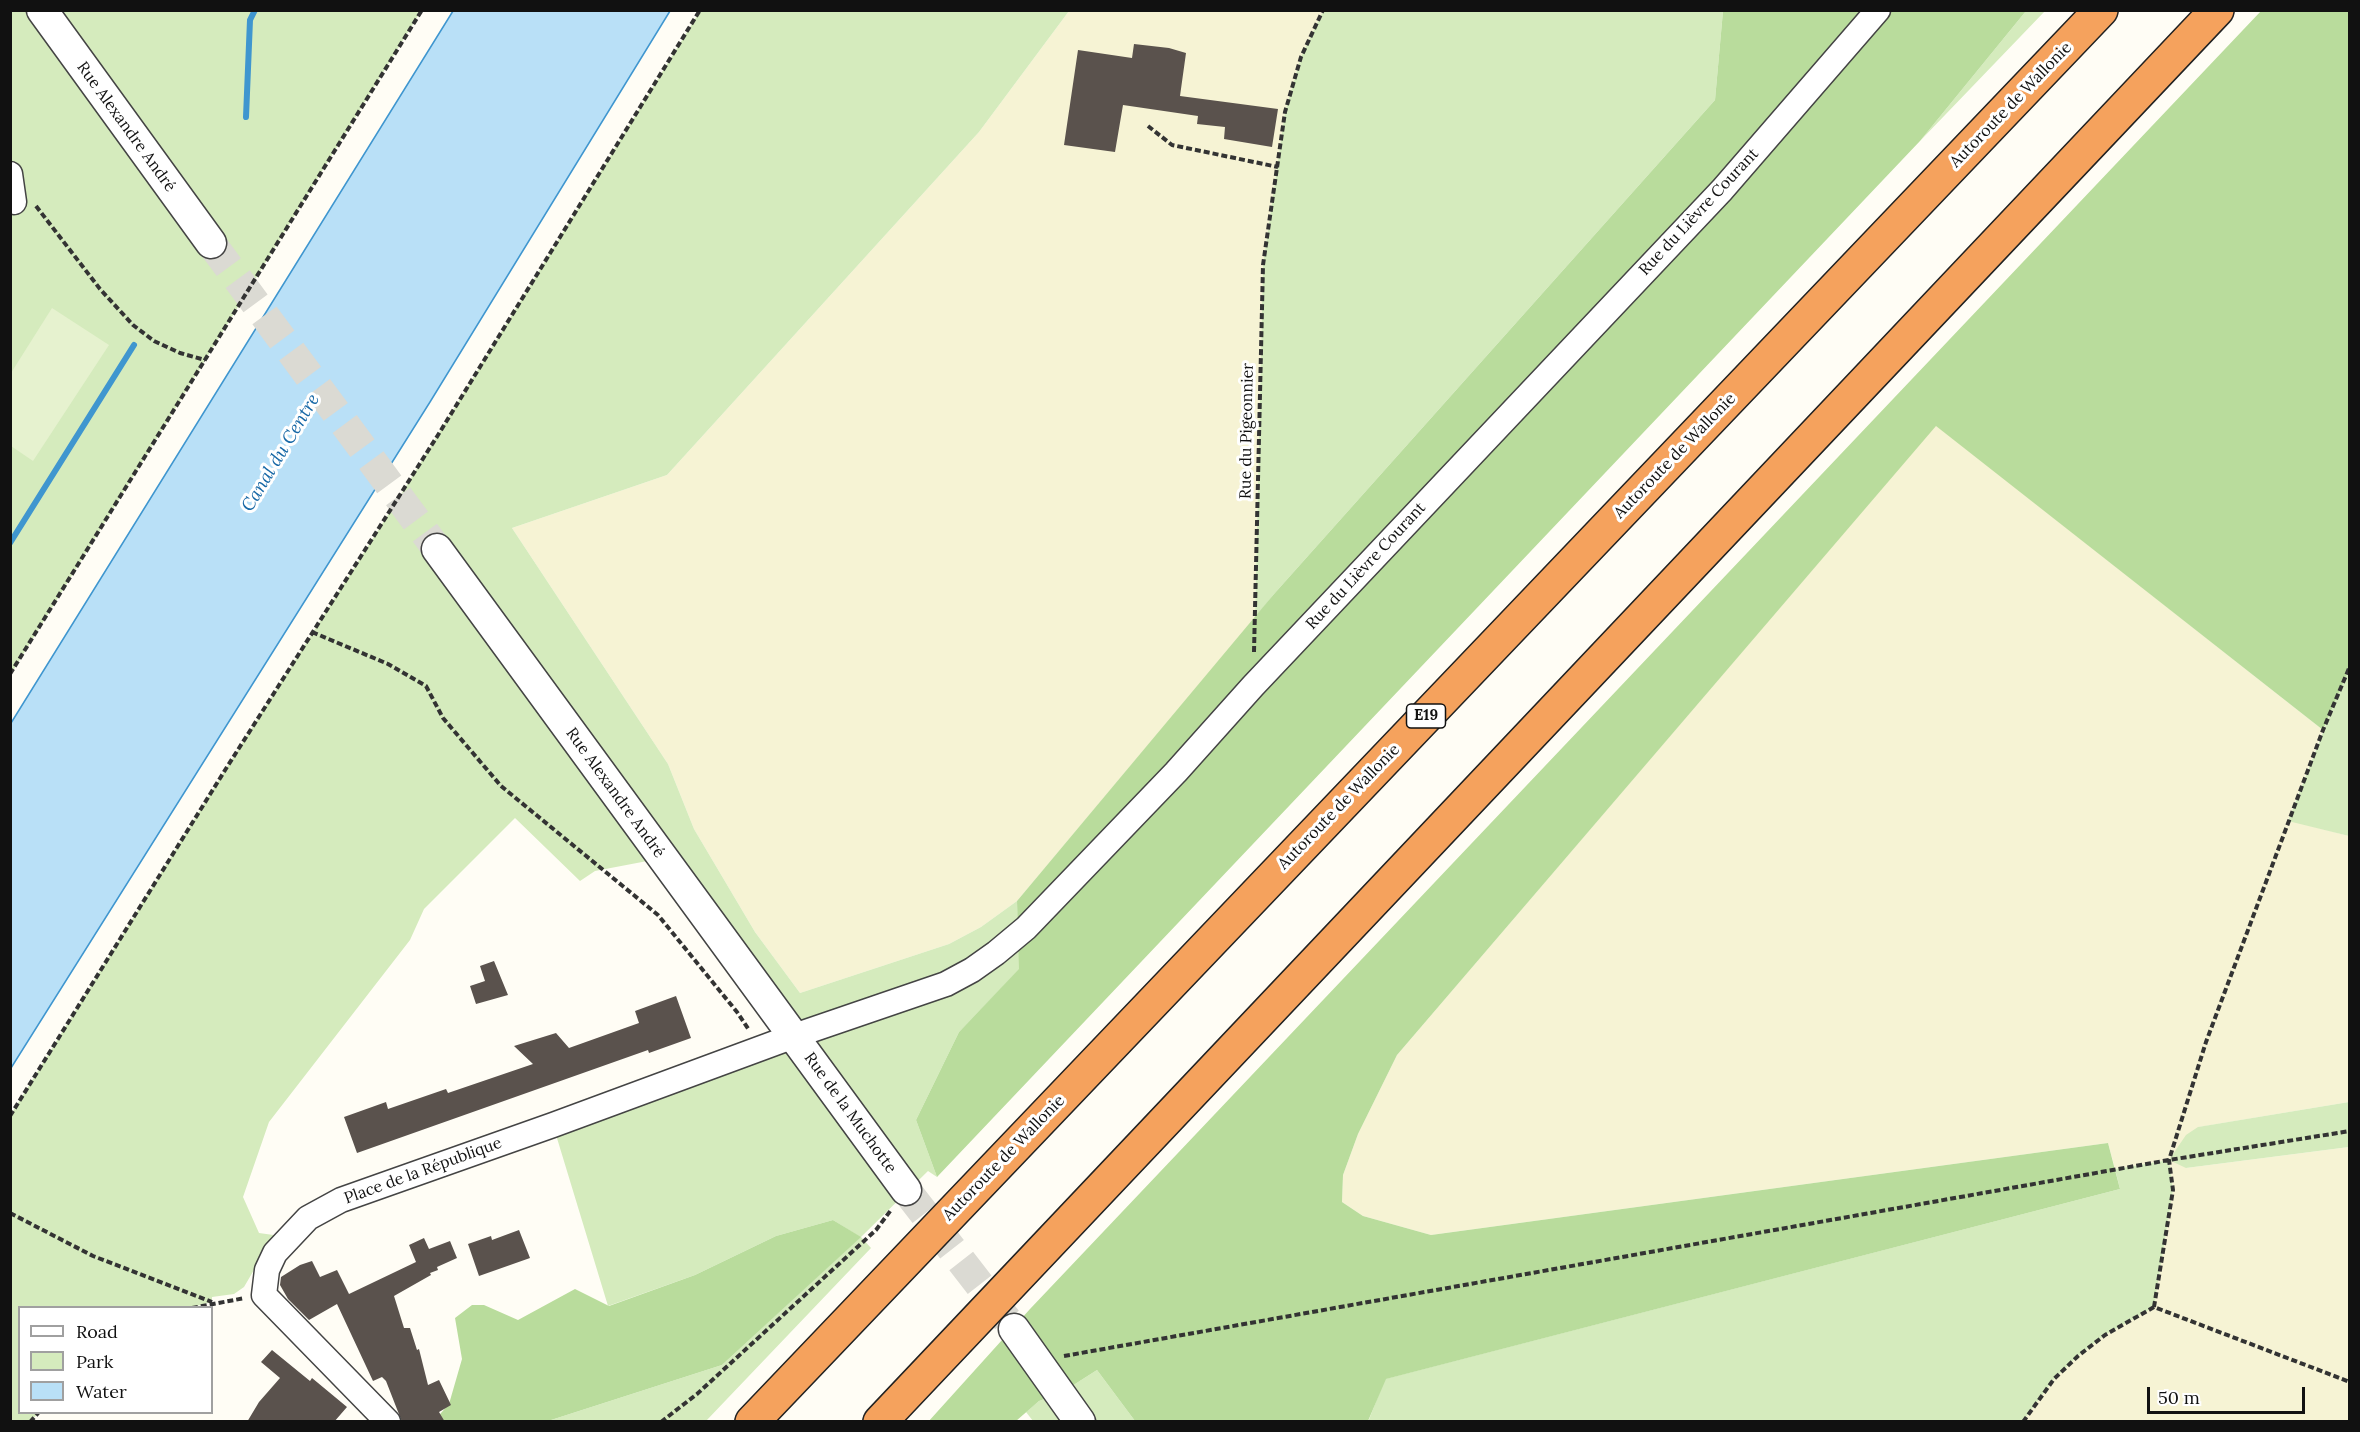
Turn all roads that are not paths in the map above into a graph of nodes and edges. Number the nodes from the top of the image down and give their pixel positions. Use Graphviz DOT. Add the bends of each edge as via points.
graph roads {
  1 [pos="42,10"];
  2 [pos="1878,10"];
  3 [pos="2101,10"];
  4 [pos="2217,10"];
  5 [pos="10,174"];
  6 [pos="14,201"];
  7 [pos="211,243"];
  8 [pos="437,549"];
  9 [pos="794,1036"];
  10 [pos="906,1190"];
  11 [pos="1014,1329"];
  12 [pos="388,1422"];
  13 [pos="752,1422"];
  14 [pos="880,1422"];
  15 [pos="1080,1422"];
  1 -- 7 [label="street, Rue Alexandre André"];
  2 -- 9 [label="street, Rue du Lièvre Courant" via="1722,189 1026,928 972,970 946,984"];
  3 -- 13 [label="highway, Autoroute de Wallonie / E19"];
  4 -- 14 [label="highway"];
  5 -- 6 [label="street"];
  8 -- 9 [label="street, Rue Alexandre André"];
  9 -- 10 [label="street, Rue de la Muchotte"];
  9 -- 12 [label="street, Place de la République" via="341,1200 308,1218 288,1237 267,1270 264,1295"];
  11 -- 15 [label="street"];
}
